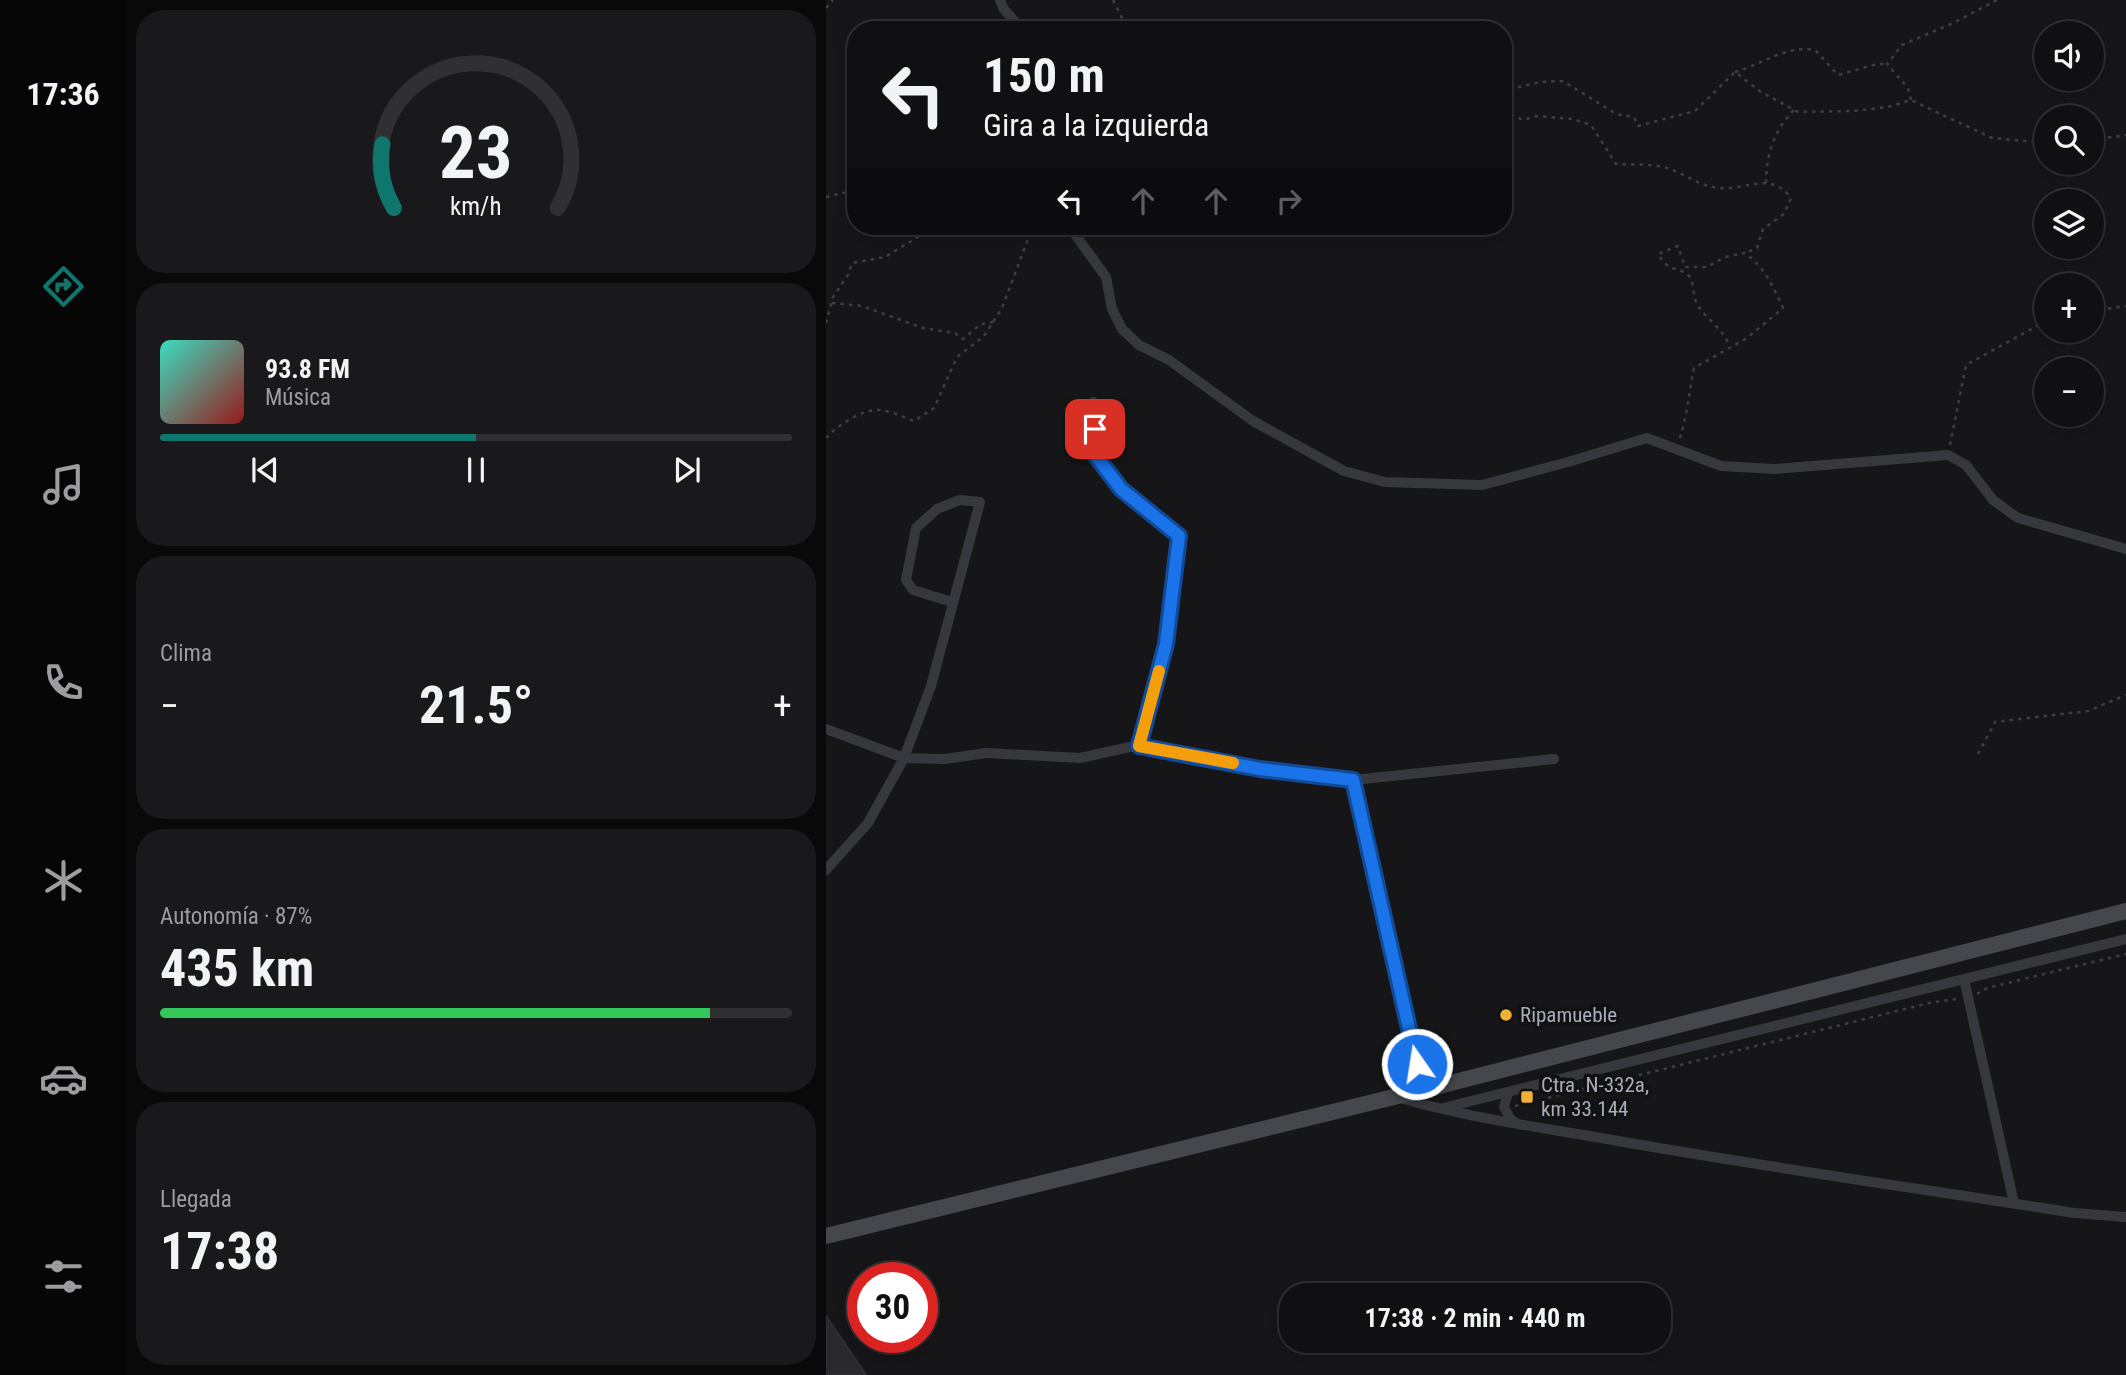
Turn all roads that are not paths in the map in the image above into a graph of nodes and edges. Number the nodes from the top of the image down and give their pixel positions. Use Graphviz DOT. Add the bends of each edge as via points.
graph roads {
  1 [pos="1000,0"];
  2 [pos="1014,21"];
  3 [pos="1076,235"];
  4 [pos="1093,402"];
  5 [pos="2126,549"];
  6 [pos="952,602"];
  7 [pos="826,729"];
  8 [pos="1139,746"];
  9 [pos="904,758"];
  10 [pos="1554,759"];
  11 [pos="1353,780"];
  12 [pos="826,870"];
  13 [pos="2126,911"];
  14 [pos="2126,939"];
  15 [pos="1964,979"];
  16 [pos="1422,1090"];
  17 [pos="1508,1093"];
  18 [pos="1394,1096"];
  19 [pos="1437,1109"];
  20 [pos="1515,1122"];
  21 [pos="2014,1203"];
  22 [pos="2126,1217"];
  23 [pos="826,1236"];
  1 -- 2 [label="street"];
  3 -- 5 [label="street" via="1106,277 1112,309 1122,328 1139,345 1169,360 1253,421 1344,471 1385,482 1482,485 1647,438 1721,466 1775,469 1948,455 1966,465 1993,500 2018,518"];
  4 -- 8 [label="street" via="1096,456 1121,489 1179,536 1166,644"];
  6 -- 6 [label="street" via="913,590 906,580 916,528 937,509 960,500 980,502"];
  6 -- 9 [label="street" via="931,686"];
  7 -- 9 [label="street"];
  8 -- 9 [label="street" via="1080,758 986,753"];
  8 -- 11 [label="street" via="1260,769"];
  9 -- 12 [label="street" via="868,823"];
  10 -- 11 [label="street"];
  11 -- 16 [label="street"];
  13 -- 16 [label="main road"];
  14 -- 15 [label="street"];
  15 -- 17 [label="street"];
  15 -- 21 [label="street"];
  16 -- 18 [label="main road"];
  17 -- 19 [label="street"];
  17 -- 20 [label="street" via="1504,1109"];
  18 -- 19 [label="street"];
  18 -- 23 [label="main road"];
  19 -- 20 [label="street"];
  20 -- 21 [label="street" via="1813,1174"];
  21 -- 22 [label="street"];
}
